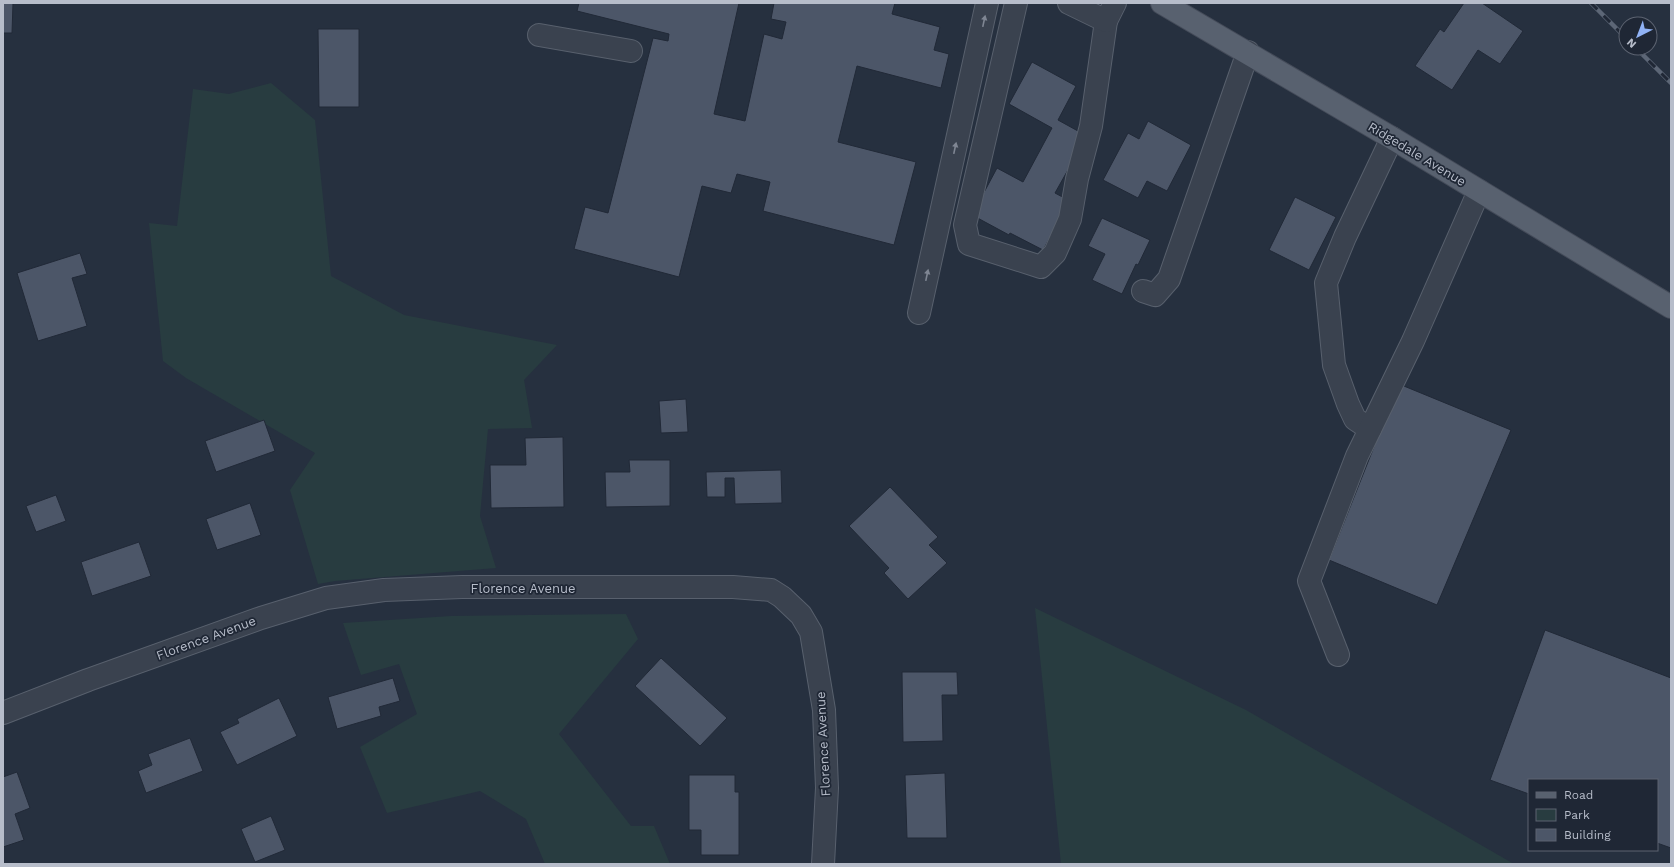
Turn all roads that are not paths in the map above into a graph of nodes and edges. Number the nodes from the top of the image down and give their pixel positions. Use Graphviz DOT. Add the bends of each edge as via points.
graph roads {
  1 [pos="987,3"];
  2 [pos="1016,3"];
  3 [pos="1069,3"];
  4 [pos="1167,4"];
  5 [pos="1110,12"];
  6 [pos="539,35"];
  7 [pos="631,51"];
  8 [pos="1248,52"];
  9 [pos="1392,138"];
  10 [pos="1479,191"];
  11 [pos="1143,291"];
  12 [pos="1671,307"];
  13 [pos="919,313"];
  14 [pos="1370,429"];
  15 [pos="1338,655"];
  16 [pos="3,713"];
  17 [pos="823,864"];
  13 -- 1 [label="street, one-way"];
  2 -- 5 [label="street" via="965,226 969,244 1041,267 1055,253 1070,219 1091,126"];
  3 -- 5 [label="street"];
  4 -- 8 [label="main road, Ridgedale Avenue"];
  6 -- 7 [label="street"];
  8 -- 9 [label="main road, Ridgedale Avenue"];
  8 -- 11 [label="street" via="1169,279 1155,295"];
  9 -- 10 [label="main road, Ridgedale Avenue"];
  9 -- 14 [label="street" via="1326,283 1334,365 1355,419"];
  10 -- 12 [label="main road, Ridgedale Avenue"];
  10 -- 14 [label="street" via="1413,341"];
  14 -- 15 [label="street" via="1309,581"];
  16 -- 17 [label="street, Florence Avenue" via="88,680 326,598 384,590 462,587 733,587 771,590 801,615 811,632 824,710 827,788"];
}
